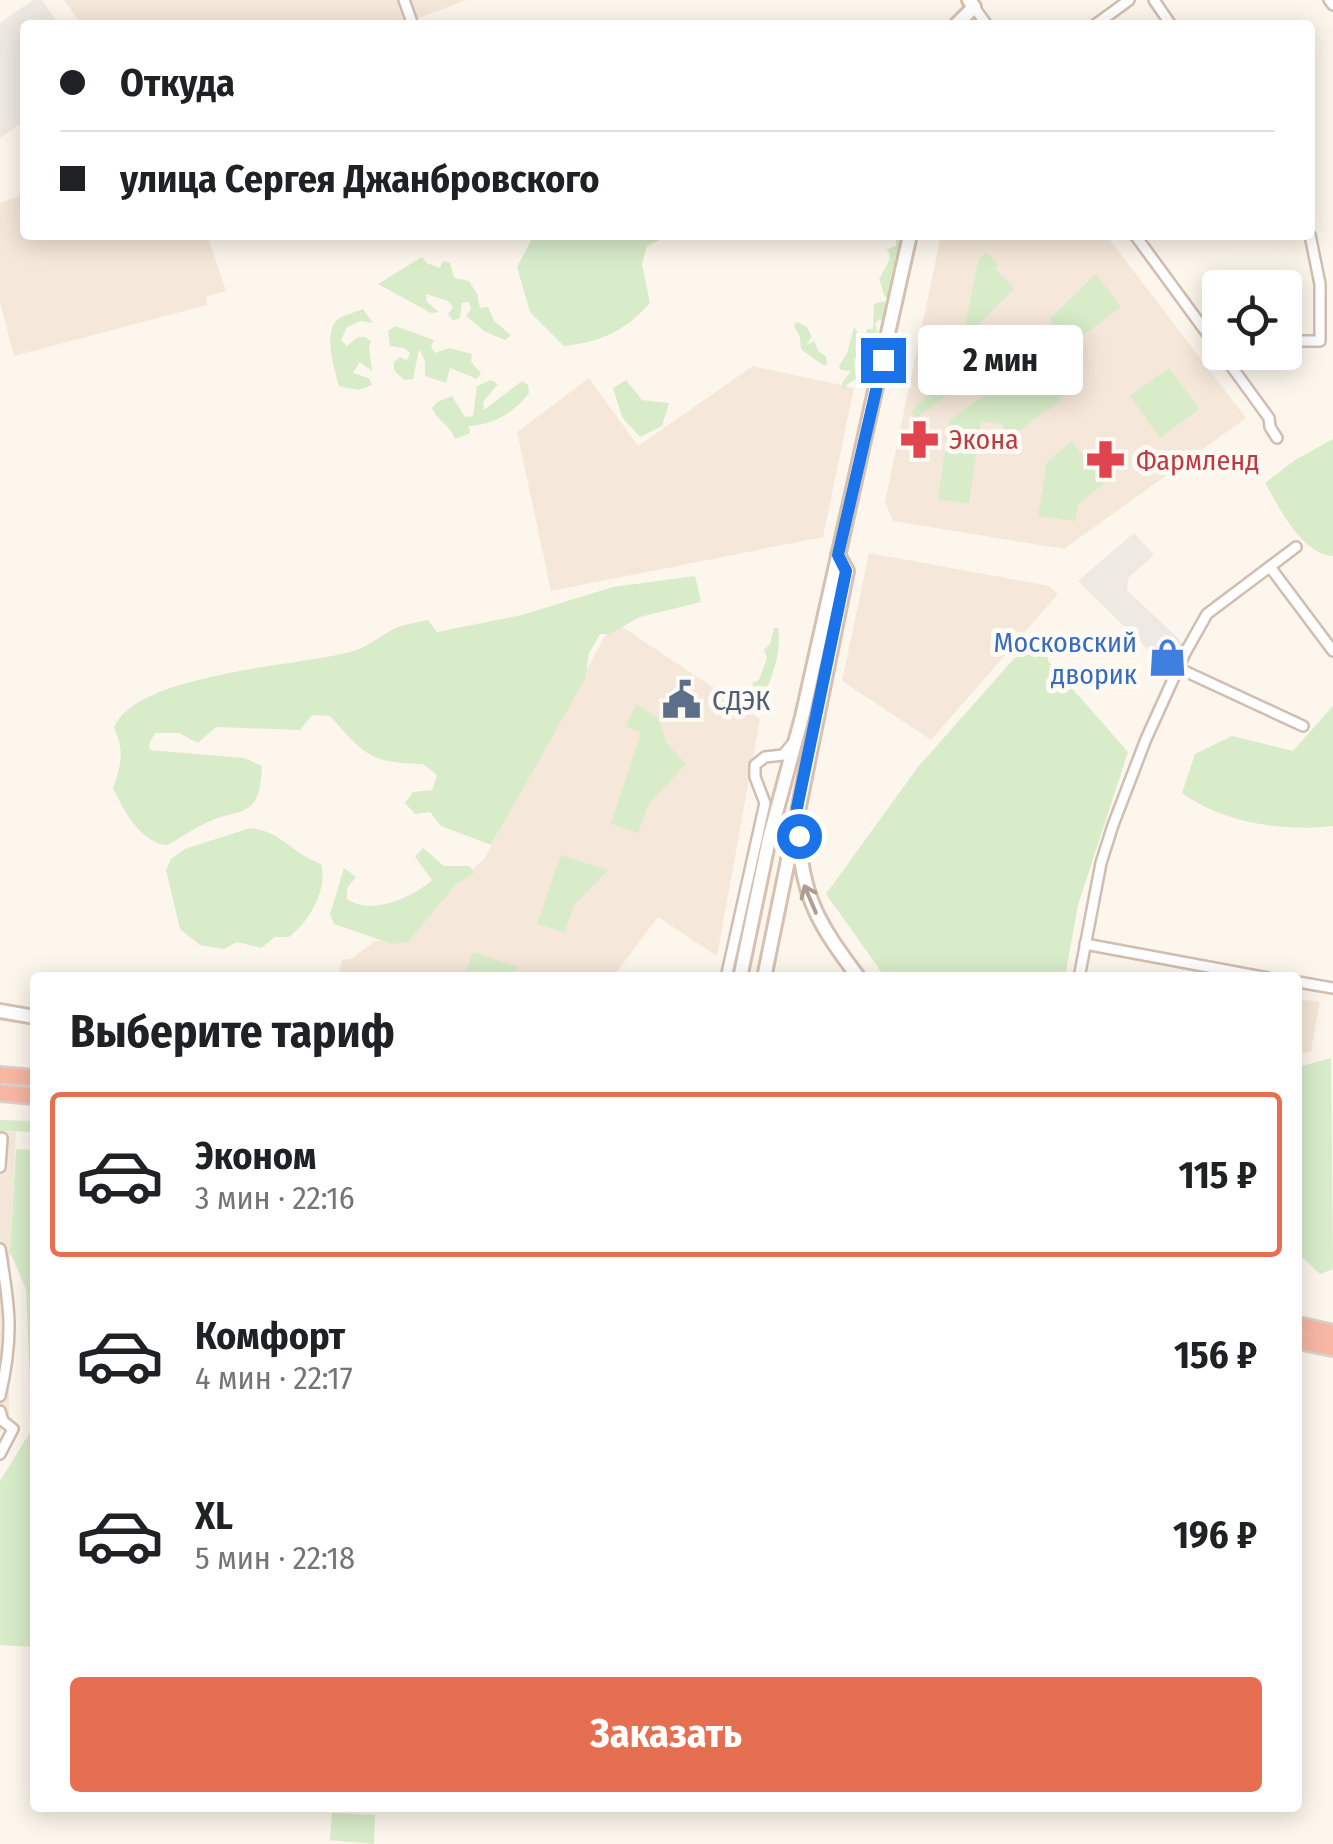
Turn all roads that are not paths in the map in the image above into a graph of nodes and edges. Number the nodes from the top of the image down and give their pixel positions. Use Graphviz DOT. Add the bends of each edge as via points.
graph roads {
  1 [pos="1129,0"];
  2 [pos="1101,20"];
  3 [pos="909,240"];
  4 [pos="1139,240"];
  5 [pos="1311,240"];
  6 [pos="1202,326"];
  7 [pos="1302,341"];
  8 [pos="1234,370"];
  9 [pos="1277,438"];
  10 [pos="1296,547"];
  11 [pos="838,555"];
  12 [pos="1270,567"];
  13 [pos="1333,652"];
  14 [pos="1178,668"];
  15 [pos="1304,726"];
  16 [pos="794,740"];
  17 [pos="778,757"];
  18 [pos="786,770"];
  19 [pos="797,808"];
  20 [pos="1085,944"];
  21 [pos="727,972"];
  22 [pos="741,972"];
  23 [pos="765,972"];
  24 [pos="855,972"];
  25 [pos="1080,972"];
  26 [pos="1236,972"];
  27 [pos="1302,983"];
  28 [pos="1333,988"];
  29 [pos="0,1011"];
  30 [pos="30,1016"];
  31 [pos="0,1075"];
  32 [pos="30,1078"];
  33 [pos="0,1092"];
  34 [pos="30,1095"];
  35 [pos="2,1138"];
  36 [pos="0,1168"];
  37 [pos="0,1249"];
  38 [pos="1302,1326"];
  39 [pos="1333,1332"];
  40 [pos="1302,1342"];
  41 [pos="1333,1348"];
  42 [pos="0,1396"];
  43 [pos="0,1411"];
  44 [pos="0,1454"];
  1 -- 2 [label="street"];
  3 -- 11 [label="street"];
  4 -- 6 [label="street"];
  5 -- 7 [label="street" via="1320,284 1320,341"];
  8 -- 9 [label="street"];
  10 -- 12 [label="street"];
  11 -- 16 [label="street"];
  11 -- 19 [label="street" via="846,571"];
  12 -- 13 [label="street"];
  12 -- 14 [label="street" via="1207,614"];
  14 -- 15 [label="street"];
  14 -- 20 [label="street" via="1112,825"];
  16 -- 17 [label="street"];
  16 -- 18 [label="street"];
  17 -- 18 [label="street"];
  17 -- 21 [label="street" via="755,765 765,803"];
  18 -- 22 [label="street"];
  19 -- 23 [label="street"];
  24 -- 19 [label="street, one-way" via="806,891"];
  20 -- 25 [label="street"];
  20 -- 26 [label="street"];
  27 -- 28 [label="street"];
  29 -- 30 [label="street"];
  31 -- 32 [label="highway"];
  33 -- 34 [label="highway"];
  35 -- 36 [label="street"];
  37 -- 42 [label="street" via="11,1316"];
  38 -- 39 [label="highway"];
  40 -- 41 [label="highway"];
  43 -- 44 [label="street" via="13,1429"];
}
